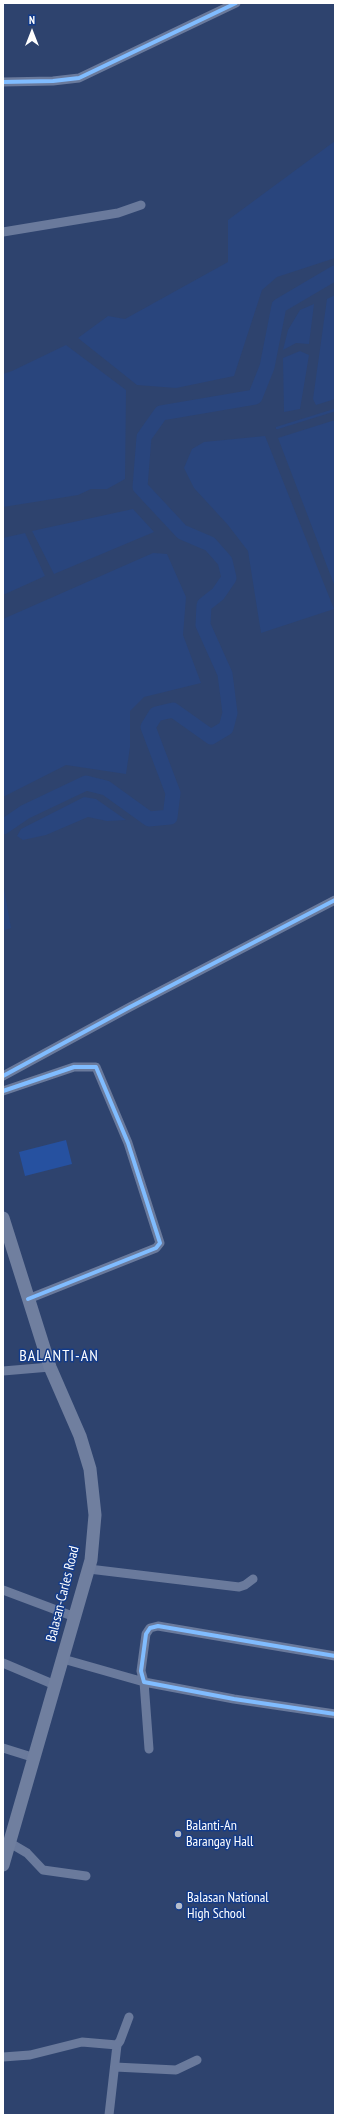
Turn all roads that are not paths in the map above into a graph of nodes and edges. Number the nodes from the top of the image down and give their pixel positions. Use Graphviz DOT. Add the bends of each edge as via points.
graph roads {
  1 [pos="236,3"];
  2 [pos="3,82"];
  3 [pos="141,206"];
  4 [pos="3,232"];
  5 [pos="335,900"];
  6 [pos="3,1076"];
  7 [pos="3,1091"];
  8 [pos="3,1218"];
  9 [pos="28,1299"];
  10 [pos="50,1367"];
  11 [pos="3,1371"];
  12 [pos="88,1569"];
  13 [pos="253,1579"];
  14 [pos="3,1590"];
  15 [pos="75,1617"];
  16 [pos="335,1656"];
  17 [pos="63,1659"];
  18 [pos="3,1663"];
  19 [pos="144,1682"];
  20 [pos="55,1685"];
  21 [pos="335,1714"];
  22 [pos="3,1748"];
  23 [pos="149,1749"];
  24 [pos="35,1758"];
  25 [pos="10,1843"];
  26 [pos="3,1865"];
  27 [pos="86,1876"];
  28 [pos="129,2017"];
  29 [pos="117,2045"];
  30 [pos="3,2057"];
  31 [pos="197,2060"];
  32 [pos="115,2067"];
  33 [pos="109,2115"];
  1 -- 2 [label="street" via="79,78"];
  3 -- 4 [label="street" via="118,213"];
  5 -- 6 [label="street"];
  7 -- 9 [label="street" via="74,1067 96,1067 128,1143 160,1243 156,1248"];
  8 -- 9 [label="main road, Balasan-Carles Road"];
  9 -- 10 [label="main road, Balasan-Carles Road"];
  10 -- 11 [label="street"];
  10 -- 12 [label="main road, Balasan-Carles Road" via="80,1436 90,1469 95,1515"];
  12 -- 13 [label="street" via="239,1587"];
  12 -- 15 [label="main road, Balasan-Carles Road"];
  14 -- 15 [label="street"];
  15 -- 17 [label="main road, Balasan-Carles Road"];
  16 -- 19 [label="street" via="158,1626 150,1628 146,1634 141,1671"];
  17 -- 19 [label="street"];
  17 -- 20 [label="main road, Balasan-Carles Road"];
  18 -- 20 [label="street"];
  19 -- 21 [label="street"];
  19 -- 23 [label="street"];
  20 -- 24 [label="main road, Balasan-Carles Road"];
  22 -- 24 [label="street"];
  24 -- 25 [label="main road, Balasan-Carles Road"];
  25 -- 26 [label="main road, Balasan-Carles Road"];
  25 -- 27 [label="street" via="27,1853 43,1870"];
  28 -- 29 [label="street"];
  29 -- 30 [label="street" via="82,2042 30,2055"];
  29 -- 32 [label="street"];
  31 -- 32 [label="street" via="176,2070"];
  32 -- 33 [label="street"];
}
